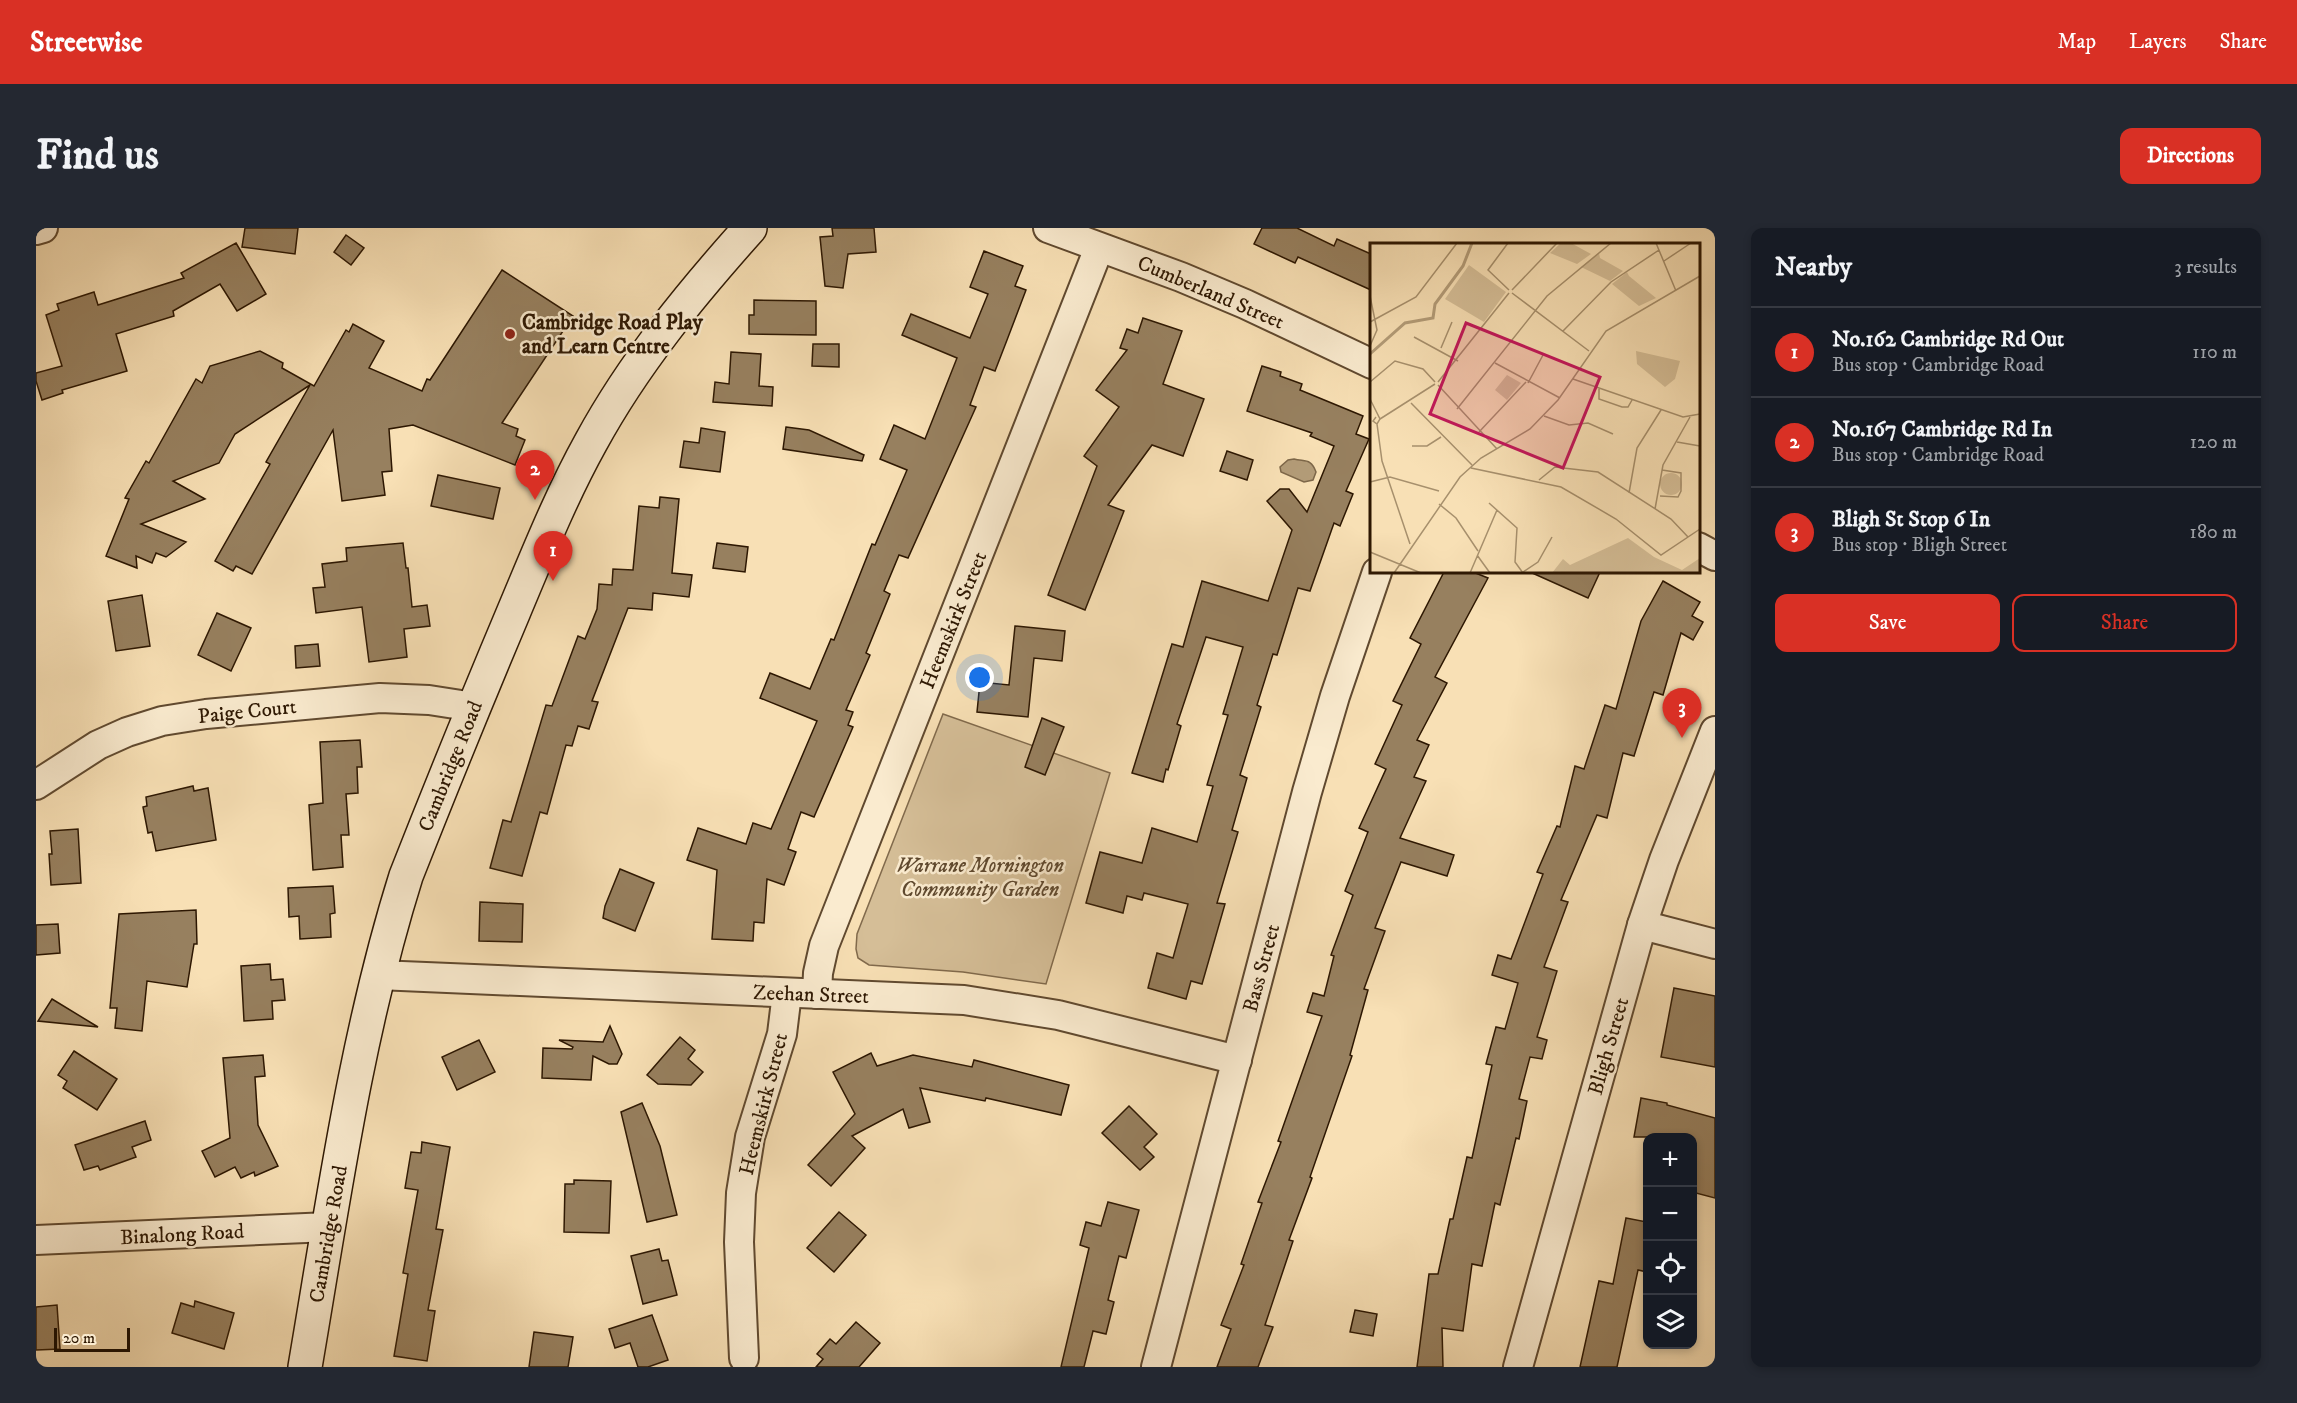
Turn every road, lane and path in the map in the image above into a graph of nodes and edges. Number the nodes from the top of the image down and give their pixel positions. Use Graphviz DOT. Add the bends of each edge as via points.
graph roads {
  1 [pos="43,228"];
  2 [pos="750,228"];
  3 [pos="1048,228"];
  4 [pos="36,230"];
  5 [pos="1099,248"];
  6 [pos="1370,364"];
  7 [pos="1700,548"];
  8 [pos="1715,556"];
  9 [pos="1377,573"];
  10 [pos="474,707"];
  11 [pos="1715,731"];
  12 [pos="36,785"];
  13 [pos="1642,925"];
  14 [pos="1715,944"];
  15 [pos="378,975"];
  16 [pos="788,993"];
  17 [pos="817,994"];
  18 [pos="1236,1060"];
  19 [pos="329,1227"];
  20 [pos="36,1240"];
  21 [pos="744,1358"];
  22 [pos="305,1367"];
  23 [pos="1156,1367"];
  24 [pos="1518,1367"];
  1 -- 4 [label="street"];
  2 -- 10 [label="main road, Cambridge Road" via="661,334 591,442 560,502"];
  3 -- 5 [label="street, Cumberland Street"];
  5 -- 6 [label="street, Cumberland Street" via="1245,304"];
  5 -- 17 [label="street, Heemskirk Street" via="824,946"];
  7 -- 8 [label="street"];
  9 -- 18 [label="street, Bass Street" via="1307,792"];
  10 -- 12 [label="street, Paige Court" via="380,698 162,721 98,745"];
  10 -- 15 [label="main road, Cambridge Road" via="406,876"];
  11 -- 13 [label="street, Bligh Street"];
  13 -- 14 [label="street"];
  13 -- 24 [label="street, Bligh Street"];
  15 -- 16 [label="street, Zeehan Street"];
  15 -- 19 [label="main road, Cambridge Road"];
  16 -- 17 [label="street, Zeehan Street"];
  16 -- 21 [label="street, Heemskirk Street" via="782,1034 750,1137 741,1193"];
  17 -- 18 [label="street, Zeehan Street" via="964,1000 1058,1015"];
  18 -- 23 [label="street, Bass Street"];
  19 -- 20 [label="street, Binalong Road"];
  19 -- 22 [label="main road, Cambridge Road"];
}
